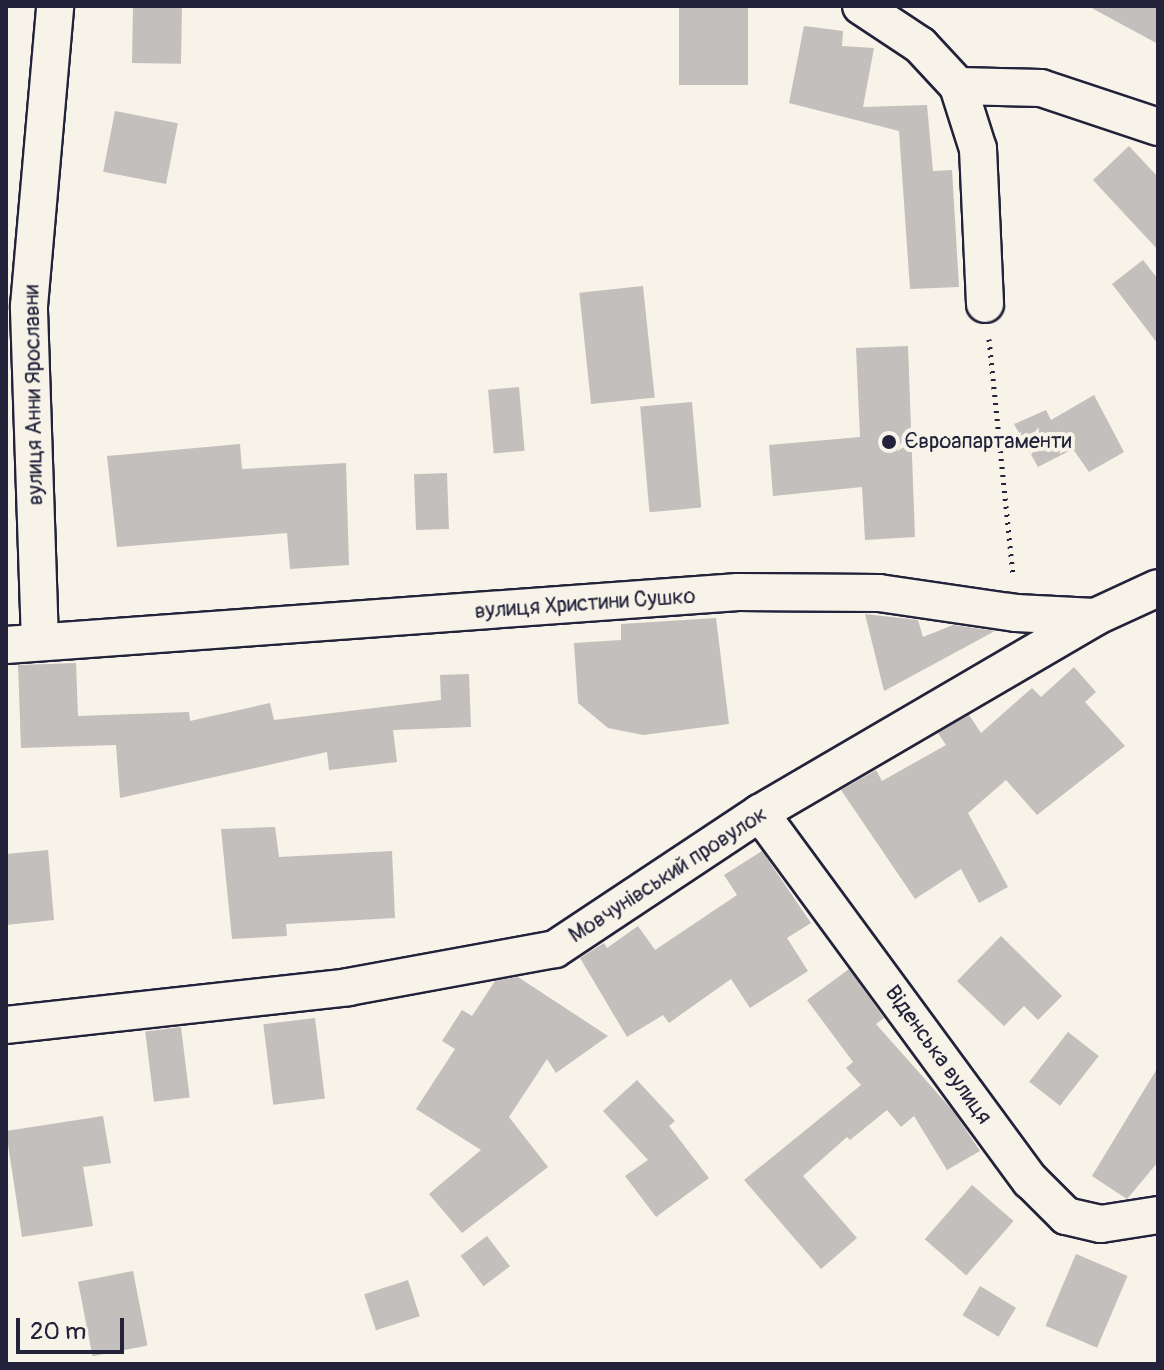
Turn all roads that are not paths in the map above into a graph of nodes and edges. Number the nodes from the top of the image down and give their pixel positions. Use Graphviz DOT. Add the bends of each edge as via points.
graph roads {
  1 [pos="55,6"];
  2 [pos="861,6"];
  3 [pos="958,86"];
  4 [pos="1158,127"];
  5 [pos="985,304"];
  6 [pos="1158,588"];
  7 [pos="1095,617"];
  8 [pos="23,643"];
  9 [pos="760,813"];
  10 [pos="6,1025"];
  11 [pos="1158,1215"];
  1 -- 8 [label="street, вулиця Анни Ярославни" via="29,306"];
  2 -- 3 [label="street" via="920,45"];
  3 -- 4 [label="street" via="1041,88"];
  3 -- 5 [label="street" via="978,149"];
  6 -- 7 [label="street, вулиця Христини Сушко"];
  7 -- 8 [label="street, вулиця Христини Сушко" via="1016,613 879,593 738,592"];
  7 -- 9 [label="street, Мовчунівський провулок"];
  9 -- 10 [label="street, Мовчунівський провулок" via="555,949 348,987"];
  9 -- 11 [label="street, Віденська вулиця" via="1030,1180 1066,1216 1101,1224"];
}
